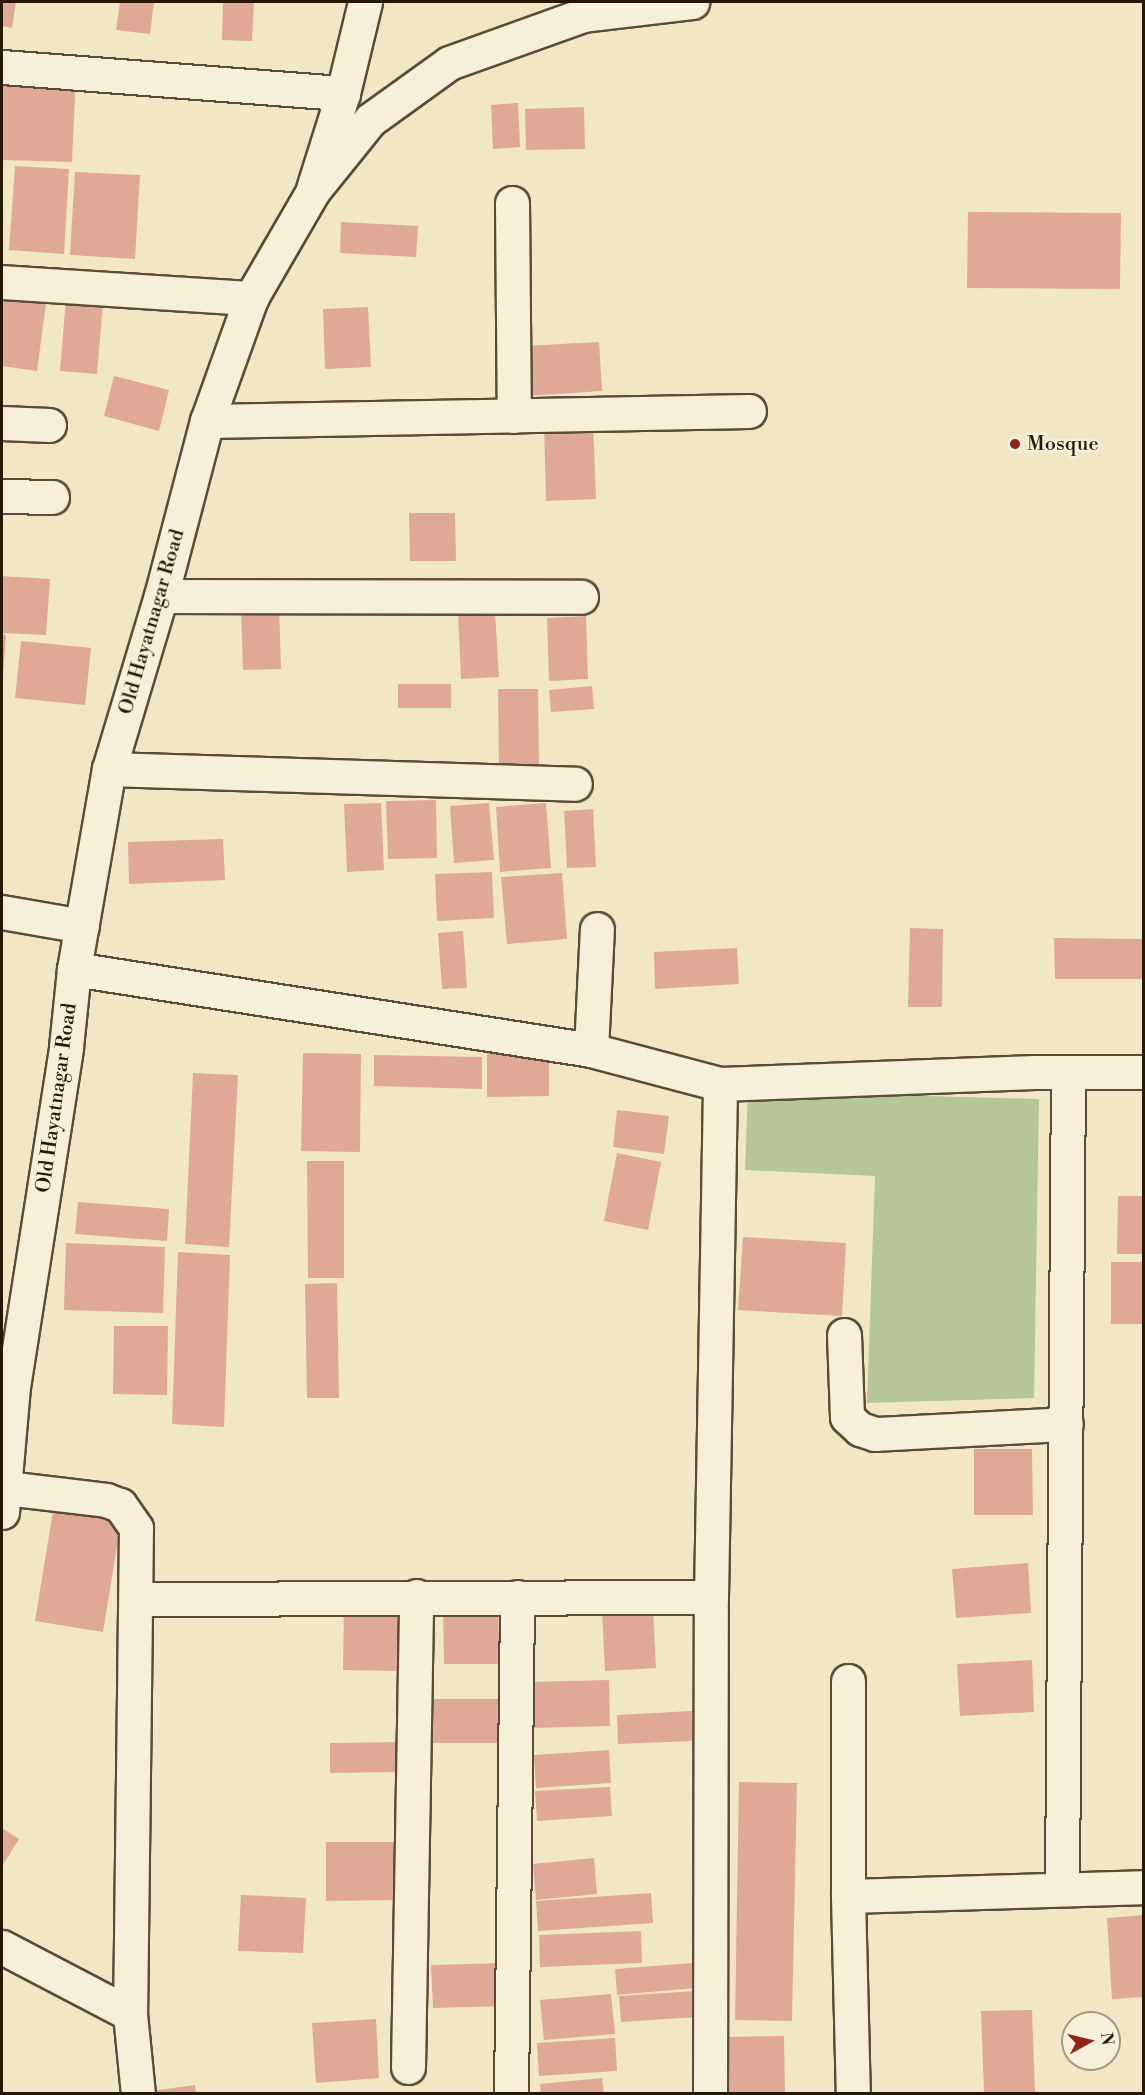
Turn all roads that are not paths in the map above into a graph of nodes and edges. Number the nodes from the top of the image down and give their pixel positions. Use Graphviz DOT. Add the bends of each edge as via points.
graph roads {
  1 [pos="365,2"];
  2 [pos="692,2"];
  3 [pos="2,67"];
  4 [pos="344,93"];
  5 [pos="313,191"];
  6 [pos="512,203"];
  7 [pos="2,282"];
  8 [pos="251,298"];
  9 [pos="749,411"];
  10 [pos="514,416"];
  11 [pos="207,421"];
  12 [pos="2,423"];
  13 [pos="49,425"];
  14 [pos="2,496"];
  15 [pos="52,497"];
  16 [pos="161,596"];
  17 [pos="581,597"];
  18 [pos="109,769"];
  19 [pos="575,784"];
  20 [pos="2,912"];
  21 [pos="82,926"];
  22 [pos="597,929"];
  23 [pos="75,969"];
  24 [pos="591,1050"];
  25 [pos="1068,1072"];
  26 [pos="1143,1072"];
  27 [pos="720,1084"];
  28 [pos="844,1335"];
  29 [pos="8,1376"];
  30 [pos="1066,1424"];
  31 [pos="4,1500"];
  32 [pos="416,1596"];
  33 [pos="516,1597"];
  34 [pos="711,1597"];
  35 [pos="138,1599"];
  36 [pos="848,1681"];
  37 [pos="1062,1887"];
  38 [pos="1143,1887"];
  39 [pos="848,1896"];
  40 [pos="2,1947"];
  41 [pos="130,2014"];
  42 [pos="408,2067"];
  43 [pos="138,2094"];
  44 [pos="511,2094"];
  45 [pos="710,2094"];
  46 [pos="853,2094"];
  1 -- 4 [label="street"];
  2 -- 5 [label="street, Old Hayatnagar Road" via="583,15 449,63 370,120"];
  3 -- 4 [label="street"];
  4 -- 5 [label="street"];
  5 -- 8 [label="street, Old Hayatnagar Road"];
  6 -- 10 [label="street"];
  7 -- 8 [label="street"];
  8 -- 11 [label="street, Old Hayatnagar Road"];
  9 -- 10 [label="street"];
  10 -- 11 [label="street"];
  11 -- 16 [label="street, Old Hayatnagar Road"];
  12 -- 13 [label="street"];
  14 -- 15 [label="street"];
  16 -- 17 [label="street"];
  16 -- 18 [label="street, Old Hayatnagar Road"];
  18 -- 19 [label="street"];
  18 -- 21 [label="street, Old Hayatnagar Road"];
  20 -- 21 [label="street"];
  21 -- 23 [label="street, Old Hayatnagar Road"];
  22 -- 24 [label="street"];
  23 -- 24 [label="street"];
  23 -- 29 [label="street, Old Hayatnagar Road" via="65,1057"];
  24 -- 27 [label="street"];
  25 -- 26 [label="street"];
  25 -- 27 [label="street"];
  25 -- 30 [label="street"];
  27 -- 34 [label="street"];
  28 -- 30 [label="street" via="847,1417 860,1429 875,1434"];
  29 -- 31 [label="street, Old Hayatnagar Road"];
  30 -- 37 [label="street"];
  31 -- 35 [label="street" via="106,1500 120,1505 136,1528"];
  32 -- 33 [label="street"];
  32 -- 35 [label="street"];
  32 -- 42 [label="street"];
  33 -- 34 [label="street"];
  33 -- 44 [label="street"];
  34 -- 45 [label="street"];
  35 -- 41 [label="street"];
  36 -- 39 [label="street"];
  37 -- 38 [label="street"];
  37 -- 39 [label="street"];
  39 -- 46 [label="street"];
  40 -- 41 [label="street"];
  41 -- 43 [label="street"];
}
